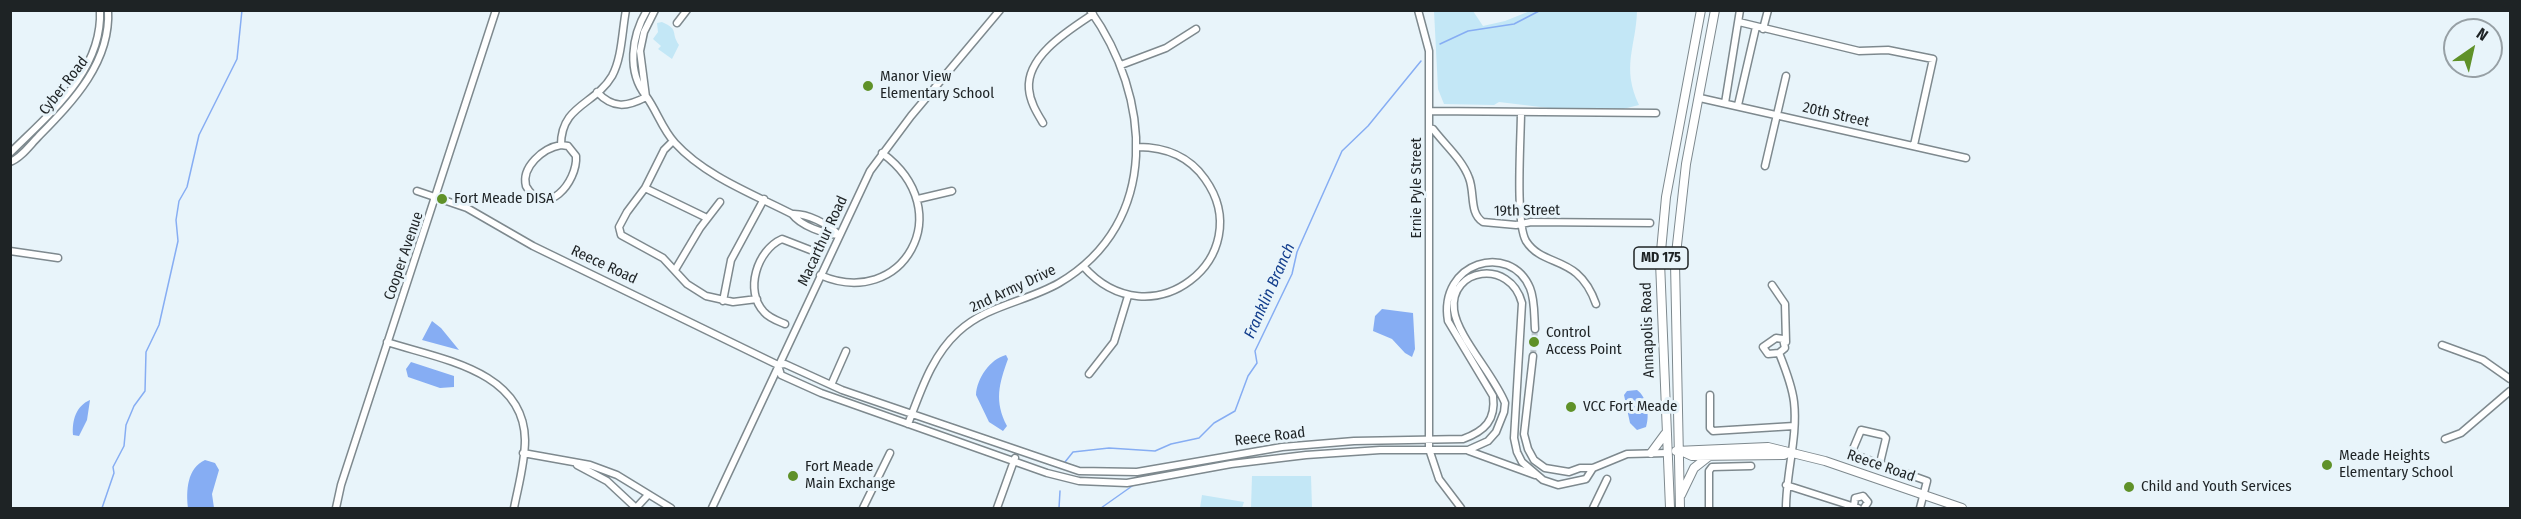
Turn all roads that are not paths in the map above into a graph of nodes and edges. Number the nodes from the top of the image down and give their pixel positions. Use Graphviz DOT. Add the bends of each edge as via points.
graph roads {
  1 [pos="100,10"];
  2 [pos="108,10"];
  3 [pos="496,10"];
  4 [pos="626,10"];
  5 [pos="647,10"];
  6 [pos="655,10"];
  7 [pos="687,10"];
  8 [pos="1000,10"];
  9 [pos="1418,10"];
  10 [pos="1701,10"];
  11 [pos="1715,10"];
  12 [pos="1740,10"];
  13 [pos="1768,10"];
  14 [pos="1091,12"];
  15 [pos="1739,22"];
  16 [pos="677,23"];
  17 [pos="1756,27"];
  18 [pos="1763,29"];
  19 [pos="1196,30"];
  20 [pos="1121,65"];
  21 [pos="1786,76"];
  22 [pos="1688,78"];
  23 [pos="597,92"];
  24 [pos="646,97"];
  25 [pos="1700,98"];
  26 [pos="1725,103"];
  27 [pos="1738,105"];
  28 [pos="1429,111"];
  29 [pos="1521,112"];
  30 [pos="1656,113"];
  31 [pos="1777,114"];
  32 [pos="1043,123"];
  33 [pos="1429,128"];
  34 [pos="673,141"];
  35 [pos="561,145"];
  36 [pos="1914,145"];
  37 [pos="1137,147"];
  38 [pos="10,153"];
  39 [pos="882,153"];
  40 [pos="1966,158"];
  41 [pos="10,162"];
  42 [pos="1765,166"];
  43 [pos="645,188"];
  44 [pos="417,191"];
  45 [pos="952,191"];
  46 [pos="437,197"];
  47 [pos="764,199"];
  48 [pos="918,199"];
  49 [pos="720,202"];
  50 [pos="707,218"];
  51 [pos="1650,223"];
  52 [pos="1521,224"];
  53 [pos="839,235"];
  54 [pos="10,251"];
  55 [pos="818,253"];
  56 [pos="58,258"];
  57 [pos="1083,266"];
  58 [pos="675,270"];
  59 [pos="820,275"];
  60 [pos="1772,285"];
  61 [pos="1128,296"];
  62 [pos="757,299"];
  63 [pos="723,301"];
  64 [pos="1596,304"];
  65 [pos="785,324"];
  66 [pos="1535,329"];
  67 [pos="387,342"];
  68 [pos="1786,342"];
  69 [pos="2442,345"];
  70 [pos="846,351"];
  71 [pos="1779,353"];
  72 [pos="1533,356"];
  73 [pos="778,365"];
  74 [pos="1089,374"];
  75 [pos="2511,379"];
  76 [pos="831,385"];
  77 [pos="2511,391"];
  78 [pos="1710,395"];
  79 [pos="912,414"];
  80 [pos="908,424"];
  81 [pos="1794,426"];
  82 [pos="1666,432"];
  83 [pos="2445,439"];
  84 [pos="1428,440"];
  85 [pos="1429,449"];
  86 [pos="1468,450"];
  87 [pos="1679,450"];
  88 [pos="1017,452"];
  89 [pos="1790,452"];
  90 [pos="524,453"];
  91 [pos="890,453"];
  92 [pos="1651,453"];
  93 [pos="1667,453"];
  94 [pos="1708,456"];
  95 [pos="1014,461"];
  96 [pos="574,463"];
  97 [pos="1880,463"];
  98 [pos="1752,466"];
  99 [pos="1593,468"];
  100 [pos="612,473"];
  101 [pos="1535,475"];
  102 [pos="1606,479"];
  103 [pos="607,481"];
  104 [pos="1786,485"];
  105 [pos="1924,495"];
  106 [pos="647,496"];
  107 [pos="1679,500"];
  108 [pos="1856,507"];
  109 [pos="336,508"];
  110 [pos="514,508"];
  111 [pos="636,508"];
  112 [pos="671,508"];
  113 [pos="712,508"];
  114 [pos="863,508"];
  115 [pos="997,508"];
  116 [pos="1461,508"];
  117 [pos="1593,508"];
  118 [pos="1670,508"];
  119 [pos="1680,508"];
  120 [pos="1709,508"];
  121 [pos="1786,508"];
  122 [pos="1864,508"];
  123 [pos="1920,508"];
  124 [pos="1962,508"];
  1 -- 38 [label="street, Cyber Road" via="97,45 87,65 66,95"];
  2 -- 41 [label="street, Cyber Road" via="106,41 89,76 56,118"];
  3 -- 46 [label="street, Cooper Avenue"];
  4 -- 23 [label="street" via="616,68"];
  5 -- 24 [label="street" via="638,29 633,58 636,83"];
  6 -- 24 [label="street" via="640,51"];
  7 -- 16 [label="street"];
  8 -- 39 [label="street, Macarthur Road"];
  9 -- 28 [label="street, Ernie Pyle Street" via="1429,51"];
  10 -- 22 [label="main road, Annapolis Road / MD 175"];
  11 -- 25 [label="main road, Annapolis Road / MD 175"];
  12 -- 15 [label="street"];
  13 -- 18 [label="street"];
  14 -- 20 [label="street, 2nd Army Drive"];
  14 -- 32 [label="street" via="1052,46 1031,73 1030,96"];
  15 -- 17 [label="street"];
  15 -- 26 [label="street"];
  17 -- 18 [label="street"];
  17 -- 27 [label="street"];
  18 -- 36 [label="street" via="1859,51 1898,51 1934,59"];
  19 -- 20 [label="street" via="1166,48"];
  20 -- 37 [label="street, 2nd Army Drive" via="1132,105"];
  21 -- 31 [label="street"];
  22 -- 25 [label="main road" via="1690,90"];
  22 -- 82 [label="main road, Annapolis Road / MD 175" via="1666,197 1660,262"];
  23 -- 24 [label="street" via="608,102 620,105"];
  23 -- 35 [label="street" via="565,120"];
  24 -- 34 [label="street"];
  25 -- 26 [label="street, 20th Street"];
  25 -- 87 [label="main road, Annapolis Road / MD 175" via="1686,164 1675,263"];
  26 -- 27 [label="street, 20th Street"];
  27 -- 31 [label="street, 20th Street"];
  28 -- 29 [label="street"];
  28 -- 33 [label="street, Ernie Pyle Street"];
  29 -- 30 [label="street"];
  29 -- 52 [label="street"];
  31 -- 36 [label="street, 20th Street"];
  31 -- 42 [label="street"];
  33 -- 52 [label="street, 19th Street" via="1464,168 1479,220 1487,224"];
  33 -- 84 [label="street, Ernie Pyle Street"];
  34 -- 43 [label="street" via="664,150"];
  34 -- 47 [label="street" via="701,165"];
  35 -- 35 [label="street" via="568,146 576,156 572,178 558,197 538,199 528,190 525,173 534,161"];
  36 -- 40 [label="street, 20th Street"];
  37 -- 57 [label="street, 2nd Army Drive" via="1134,178 1121,216"];
  37 -- 61 [label="street" via="1167,150 1197,168 1214,194 1219,222 1213,253 1192,279 1158,296"];
  39 -- 48 [label="street" via="908,177"];
  39 -- 53 [label="street, Macarthur Road" via="863,182"];
  43 -- 50 [label="street"];
  43 -- 58 [label="street" via="627,212 620,232 624,238 663,258"];
  44 -- 46 [label="street, Reece Road"];
  45 -- 48 [label="street"];
  46 -- 67 [label="street, Cooper Avenue"];
  46 -- 73 [label="street, Reece Road" via="467,208 533,246"];
  47 -- 53 [label="street" via="792,214 800,213 831,227"];
  47 -- 63 [label="street" via="731,260"];
  48 -- 59 [label="street" via="917,236 893,269 860,283 838,282"];
  49 -- 50 [label="street"];
  50 -- 58 [label="street"];
  51 -- 52 [label="street, 19th Street"];
  52 -- 64 [label="street" via="1526,241 1534,248 1581,276"];
  53 -- 59 [label="street, Macarthur Road"];
  54 -- 56 [label="street"];
  55 -- 62 [label="street" via="787,239 774,243 758,265"];
  57 -- 61 [label="street" via="1102,284"];
  57 -- 79 [label="street, 2nd Army Drive" via="1043,291 1001,305 966,325 934,361"];
  58 -- 63 [label="street" via="699,293"];
  59 -- 73 [label="street, Macarthur Road"];
  60 -- 68 [label="street" via="1785,304"];
  61 -- 74 [label="street" via="1114,342"];
  62 -- 63 [label="street"];
  62 -- 65 [label="street" via="763,312"];
  66 -- 84 [label="street, Reece Road" via="1531,289 1517,271 1487,263 1476,264 1458,275 1447,297 1448,321 1493,396 1493,416 1478,434 1463,439"];
  67 -- 90 [label="street" via="484,374 506,390 522,419"];
  67 -- 109 [label="street, Cooper Avenue"];
  68 -- 71 [label="street"];
  68 -- 71 [label="street" via="1780,337 1764,344 1768,354"];
  69 -- 75 [label="street" via="2483,360"];
  70 -- 76 [label="street"];
  71 -- 81 [label="street" via="1793,394"];
  72 -- 99 [label="street, Reece Road" via="1524,434 1528,449 1534,460 1557,472"];
  73 -- 76 [label="street, Reece Road" via="785,364"];
  73 -- 80 [label="street, Reece Road" via="781,375"];
  73 -- 113 [label="street, Macarthur Road"];
  76 -- 79 [label="street, Reece Road"];
  77 -- 83 [label="street" via="2461,433"];
  78 -- 81 [label="street" via="1713,431"];
  79 -- 80 [label="street, 2nd Army Drive"];
  79 -- 88 [label="street, Reece Road"];
  80 -- 95 [label="street, Reece Road"];
  81 -- 89 [label="street"];
  82 -- 92 [label="main road"];
  82 -- 93 [label="main road, Annapolis Road / MD 175"];
  84 -- 85 [label="street, Ernie Pyle Street"];
  84 -- 88 [label="street, Reece Road" via="1282,447 1137,472 1079,471"];
  85 -- 86 [label="street, Reece Road"];
  85 -- 95 [label="street, Reece Road" via="1282,457 1127,483 1079,481"];
  85 -- 116 [label="street, Ernie Pyle Street" via="1436,474"];
  86 -- 101 [label="street, Reece Road"];
  86 -- 101 [label="street" via="1488,441 1496,432 1504,403 1455,317 1455,298 1463,283 1491,273 1511,281 1522,303 1514,438 1522,462"];
  87 -- 89 [label="main road, Reece Road" via="1768,447"];
  87 -- 93 [label="main road, Reece Road"];
  87 -- 94 [label="main road, Reece Road" via="1692,456"];
  87 -- 107 [label="main road, Annapolis Road / MD 175"];
  88 -- 95 [label="street"];
  89 -- 94 [label="main road, Reece Road"];
  89 -- 104 [label="street"];
  89 -- 105 [label="main road, Reece Road"];
  90 -- 96 [label="street"];
  90 -- 110 [label="street"];
  91 -- 114 [label="street"];
  92 -- 93 [label="street, Reece Road"];
  92 -- 99 [label="street, Reece Road" via="1627,454"];
  93 -- 118 [label="main road, Annapolis Road / MD 175"];
  94 -- 107 [label="main road" via="1694,468"];
  95 -- 115 [label="street"];
  96 -- 100 [label="street"];
  96 -- 103 [label="street"];
  97 -- 97 [label="street" via="1853,452 1861,430 1886,438"];
  97 -- 105 [label="street" via="1925,479 1928,485"];
  98 -- 120 [label="street" via="1712,467"];
  99 -- 101 [label="street, Reece Road" via="1586,479 1571,484 1558,485"];
  100 -- 103 [label="street"];
  100 -- 106 [label="street"];
  102 -- 117 [label="street"];
  103 -- 111 [label="street"];
  104 -- 108 [label="street"];
  104 -- 121 [label="street"];
  105 -- 123 [label="street"];
  105 -- 124 [label="main road, Reece Road"];
  106 -- 111 [label="street"];
  106 -- 112 [label="street"];
  107 -- 119 [label="main road, Annapolis Road / MD 175"];
  108 -- 122 [label="street" via="1855,498 1863,496 1868,502"];
}
